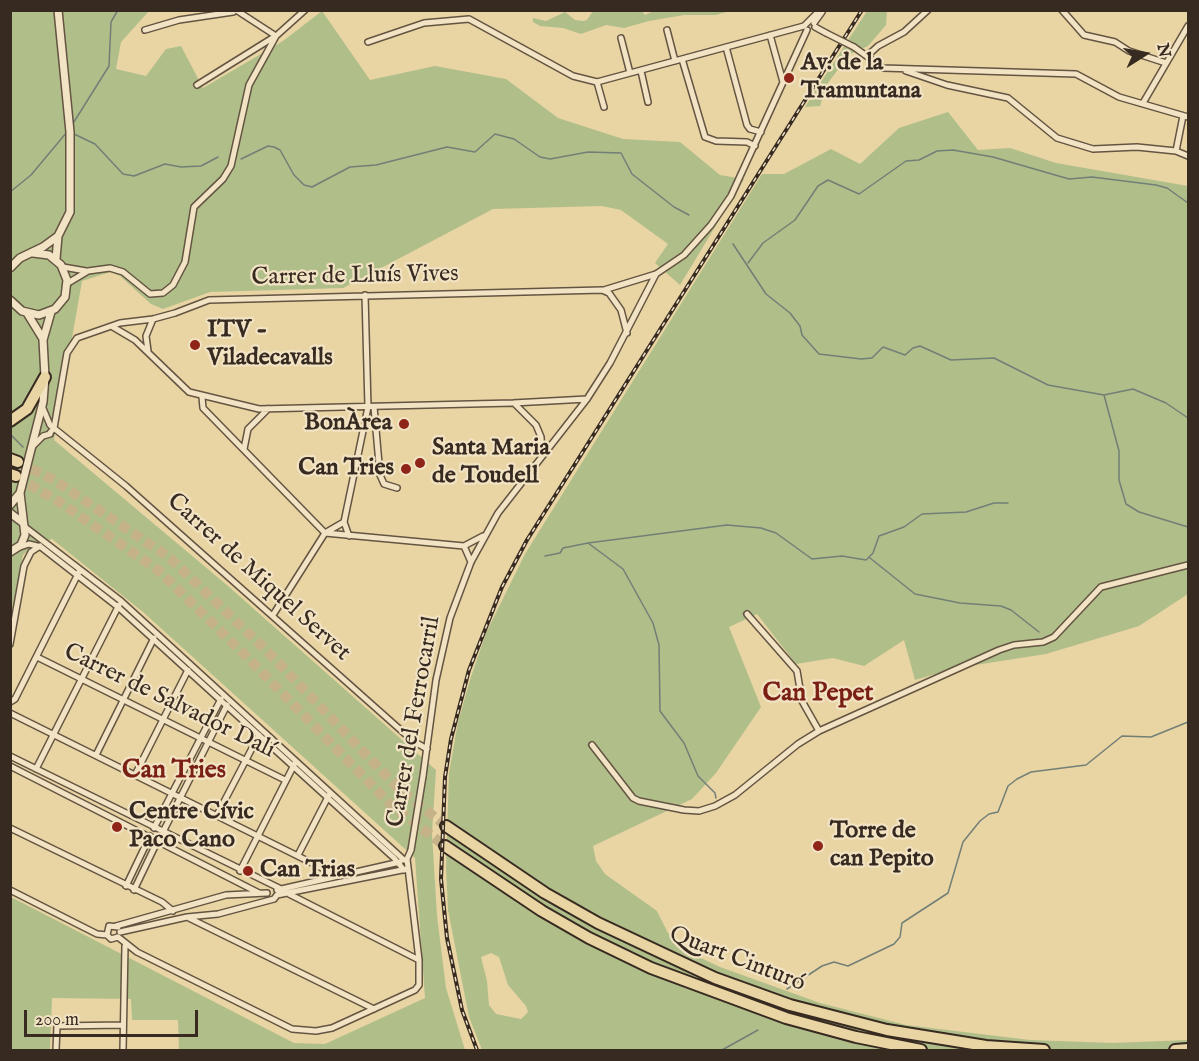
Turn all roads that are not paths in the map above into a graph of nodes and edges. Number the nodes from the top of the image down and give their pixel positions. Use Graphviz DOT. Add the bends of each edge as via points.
graph roads {
  1 [pos="58,10"];
  2 [pos="305,10"];
  3 [pos="822,10"];
  4 [pos="1062,10"];
  5 [pos="235,11"];
  6 [pos="925,11"];
  7 [pos="813,23"];
  8 [pos="1188,26"];
  9 [pos="806,28"];
  10 [pos="145,30"];
  11 [pos="667,30"];
  12 [pos="770,35"];
  13 [pos="276,36"];
  14 [pos="621,38"];
  15 [pos="368,42"];
  16 [pos="726,47"];
  17 [pos="867,57"];
  18 [pos="682,59"];
  19 [pos="675,61"];
  20 [pos="778,62"];
  21 [pos="793,62"];
  22 [pos="1166,63"];
  23 [pos="641,70"];
  24 [pos="904,70"];
  25 [pos="630,73"];
  26 [pos="597,82"];
  27 [pos="783,83"];
  28 [pos="197,85"];
  29 [pos="648,102"];
  30 [pos="1143,103"];
  31 [pos="603,107"];
  32 [pos="1186,116"];
  33 [pos="750,129"];
  34 [pos="761,132"];
  35 [pos="747,142"];
  36 [pos="755,146"];
  37 [pos="1176,151"];
  38 [pos="1188,156"];
  39 [pos="58,236"];
  40 [pos="30,254"];
  41 [pos="10,257"];
  42 [pos="20,258"];
  43 [pos="56,259"];
  44 [pos="63,267"];
  45 [pos="10,268"];
  46 [pos="88,271"];
  47 [pos="656,274"];
  48 [pos="68,283"];
  49 [pos="602,290"];
  50 [pos="365,295"];
  51 [pos="10,300"];
  52 [pos="51,312"];
  53 [pos="27,313"];
  54 [pos="153,319"];
  55 [pos="114,327"];
  56 [pos="627,333"];
  57 [pos="43,340"];
  58 [pos="148,354"];
  59 [pos="45,377"];
  60 [pos="202,397"];
  61 [pos="587,399"];
  62 [pos="569,400"];
  63 [pos="513,403"];
  64 [pos="42,406"];
  65 [pos="371,407"];
  66 [pos="268,409"];
  67 [pos="577,412"];
  68 [pos="10,421"];
  69 [pos="54,428"];
  70 [pos="49,434"];
  71 [pos="63,435"];
  72 [pos="33,446"];
  73 [pos="244,449"];
  74 [pos="542,455"];
  75 [pos="397,488"];
  76 [pos="20,493"];
  77 [pos="10,505"];
  78 [pos="10,513"];
  79 [pos="344,522"];
  80 [pos="23,524"];
  81 [pos="325,533"];
  82 [pos="349,536"];
  83 [pos="484,536"];
  84 [pos="40,546"];
  85 [pos="464,546"];
  86 [pos="13,552"];
  87 [pos="471,562"];
  88 [pos="1188,565"];
  89 [pos="79,572"];
  90 [pos="119,604"];
  91 [pos="747,614"];
  92 [pos="273,615"];
  93 [pos="157,633"];
  94 [pos="153,639"];
  95 [pos="10,644"];
  96 [pos="37,657"];
  97 [pos="188,670"];
  98 [pos="81,679"];
  99 [pos="225,698"];
  100 [pos="123,700"];
  101 [pos="11,702"];
  102 [pos="227,706"];
  103 [pos="10,713"];
  104 [pos="163,720"];
  105 [pos="819,731"];
  106 [pos="53,734"];
  107 [pos="259,735"];
  108 [pos="200,737"];
  109 [pos="209,742"];
  110 [pos="592,745"];
  111 [pos="427,749"];
  112 [pos="96,755"];
  113 [pos="10,756"];
  114 [pos="246,760"];
  115 [pos="295,763"];
  116 [pos="10,766"];
  117 [pos="36,769"];
  118 [pos="135,775"];
  119 [pos="285,780"];
  120 [pos="172,793"];
  121 [pos="329,794"];
  122 [pos="180,797"];
  123 [pos="217,815"];
  124 [pos="446,826"];
  125 [pos="10,828"];
  126 [pos="154,828"];
  127 [pos="162,832"];
  128 [pos="150,836"];
  129 [pos="257,836"];
  130 [pos="158,840"];
  131 [pos="445,846"];
  132 [pos="298,855"];
  133 [pos="403,860"];
  134 [pos="240,871"];
  135 [pos="408,871"];
  136 [pos="338,876"];
  137 [pos="126,886"];
  138 [pos="249,887"];
  139 [pos="10,890"];
  140 [pos="134,890"];
  141 [pos="273,891"];
  142 [pos="259,893"];
  143 [pos="289,894"];
  144 [pos="226,895"];
  145 [pos="154,899"];
  146 [pos="173,911"];
  147 [pos="153,916"];
  148 [pos="187,917"];
  149 [pos="116,926"];
  150 [pos="119,934"];
  151 [pos="107,935"];
  152 [pos="125,946"];
  153 [pos="419,960"];
  154 [pos="374,1009"];
  155 [pos="123,1024"];
  156 [pos="56,1050"];
  157 [pos="123,1050"];
  158 [pos="921,1050"];
  159 [pos="1044,1050"];
  160 [pos="1175,1050"];
  161 [pos="1188,1050"];
  1 -- 39 [label="street" via="70,132 71,196 69,216"];
  2 -- 13 [label="street"];
  3 -- 7 [label="street"];
  4 -- 22 [label="street" via="1084,34"];
  5 -- 10 [label="street"];
  5 -- 13 [label="street"];
  6 -- 17 [label="street" via="904,32"];
  7 -- 9 [label="street"];
  7 -- 9 [label="street"];
  7 -- 17 [label="street, bridge"];
  8 -- 22 [label="street"];
  9 -- 12 [label="street"];
  9 -- 21 [label="street"];
  11 -- 19 [label="street"];
  12 -- 16 [label="street"];
  12 -- 20 [label="street"];
  13 -- 28 [label="street"];
  13 -- 46 [label="street" via="249,86 231,166 193,210 185,261 173,285 164,294 153,295 119,270"];
  14 -- 25 [label="street"];
  15 -- 26 [label="street" via="424,23 469,20 573,76"];
  16 -- 18 [label="street"];
  16 -- 33 [label="street"];
  17 -- 24 [label="street" via="883,68"];
  18 -- 19 [label="street"];
  18 -- 35 [label="street" via="705,137"];
  19 -- 23 [label="street"];
  20 -- 21 [label="street" via="784,66"];
  20 -- 27 [label="street"];
  21 -- 27 [label="street"];
  22 -- 30 [label="street"];
  23 -- 25 [label="street"];
  23 -- 29 [label="street"];
  24 -- 30 [label="street" via="1016,70 1076,75 1104,90"];
  24 -- 37 [label="street" via="947,86 1008,98 1057,138 1093,149 1118,146"];
  25 -- 26 [label="street"];
  26 -- 31 [label="street"];
  27 -- 34 [label="street"];
  30 -- 32 [label="street"];
  32 -- 37 [label="street"];
  33 -- 34 [label="street"];
  33 -- 35 [label="street"];
  34 -- 36 [label="street"];
  35 -- 36 [label="street"];
  36 -- 47 [label="street" via="731,196 711,225 684,255"];
  37 -- 38 [label="street"];
  39 -- 40 [label="street"];
  39 -- 43 [label="street"];
  40 -- 42 [label="street"];
  40 -- 43 [label="street"];
  41 -- 42 [label="street"];
  42 -- 45 [label="street"];
  43 -- 44 [label="street"];
  44 -- 46 [label="street"];
  44 -- 48 [label="street"];
  46 -- 48 [label="street"];
  47 -- 49 [label="street, Carrer de Lluís Vives"];
  47 -- 56 [label="street, Carrer del Ferrocarril"];
  48 -- 52 [label="street" via="64,300"];
  49 -- 50 [label="street, Carrer de Lluís Vives"];
  49 -- 56 [label="street" via="609,293 621,310"];
  50 -- 54 [label="street, Carrer de Lluís Vives" via="216,298"];
  50 -- 65 [label="street"];
  51 -- 53 [label="street"];
  52 -- 53 [label="street"];
  52 -- 57 [label="street"];
  53 -- 57 [label="street"];
  54 -- 55 [label="street, Carrer de Lluís Vives"];
  54 -- 58 [label="street" via="146,336"];
  55 -- 58 [label="street"];
  55 -- 69 [label="street, Carrer de Lluís Vives" via="84,334 69,348"];
  56 -- 61 [label="street, Carrer del Ferrocarril"];
  57 -- 59 [label="street"];
  58 -- 60 [label="street" via="189,392"];
  59 -- 64 [label="street"];
  59 -- 68 [label="highway" via="27,409"];
  60 -- 66 [label="street"];
  60 -- 73 [label="street" via="202,408"];
  61 -- 62 [label="street"];
  61 -- 67 [label="street, Carrer del Ferrocarril"];
  62 -- 63 [label="street"];
  62 -- 67 [label="street" via="576,404"];
  63 -- 65 [label="street"];
  63 -- 74 [label="street" via="536,425"];
  64 -- 69 [label="street, Carrer de Miquel Servet" via="46,420"];
  64 -- 72 [label="street"];
  65 -- 66 [label="street"];
  65 -- 75 [label="street" via="380,475 384,484"];
  65 -- 79 [label="street"];
  66 -- 73 [label="street" via="248,429"];
  67 -- 74 [label="street, Carrer del Ferrocarril"];
  69 -- 70 [label="street"];
  69 -- 71 [label="street, Carrer de Miquel Servet"];
  70 -- 71 [label="street"];
  70 -- 72 [label="street"];
  71 -- 92 [label="street, Carrer de Miquel Servet"];
  72 -- 76 [label="street"];
  73 -- 81 [label="street"];
  74 -- 83 [label="street, Carrer del Ferrocarril"];
  76 -- 77 [label="street"];
  76 -- 80 [label="street"];
  78 -- 80 [label="street"];
  79 -- 81 [label="street"];
  79 -- 82 [label="street"];
  80 -- 86 [label="street" via="25,538"];
  80 -- 89 [label="street"];
  81 -- 82 [label="street"];
  81 -- 92 [label="street"];
  82 -- 85 [label="street"];
  83 -- 85 [label="street"];
  83 -- 87 [label="street, Carrer del Ferrocarril"];
  84 -- 86 [label="street" via="33,544"];
  84 -- 89 [label="street"];
  84 -- 95 [label="street" via="31,552 24,566"];
  85 -- 87 [label="street"];
  87 -- 111 [label="street, Carrer del Ferrocarril" via="450,618 436,680"];
  88 -- 105 [label="street" via="1101,587 1054,637 999,650"];
  89 -- 90 [label="street"];
  89 -- 96 [label="street"];
  90 -- 93 [label="street"];
  90 -- 94 [label="street"];
  90 -- 98 [label="street"];
  91 -- 105 [label="street" via="796,671 802,701"];
  92 -- 111 [label="street, Carrer de Miquel Servet" via="413,741"];
  93 -- 94 [label="street"];
  93 -- 99 [label="street"];
  94 -- 97 [label="street"];
  94 -- 100 [label="street"];
  96 -- 98 [label="street, Carrer de Salvador Dalí"];
  96 -- 101 [label="street"];
  97 -- 99 [label="street"];
  97 -- 104 [label="street"];
  98 -- 100 [label="street, Carrer de Salvador Dalí"];
  98 -- 106 [label="street"];
  99 -- 102 [label="street"];
  99 -- 108 [label="street"];
  99 -- 115 [label="street"];
  100 -- 104 [label="street, Carrer de Salvador Dalí"];
  100 -- 112 [label="street"];
  102 -- 107 [label="street"];
  102 -- 109 [label="street"];
  103 -- 106 [label="street"];
  104 -- 108 [label="street, Carrer de Salvador Dalí"];
  104 -- 118 [label="street"];
  105 -- 110 [label="street" via="726,802 699,811 633,798"];
  106 -- 112 [label="street"];
  106 -- 117 [label="street"];
  107 -- 114 [label="street"];
  107 -- 115 [label="street"];
  108 -- 109 [label="street, Carrer de Salvador Dalí"];
  108 -- 120 [label="street"];
  109 -- 114 [label="street, Carrer de Salvador Dalí"];
  109 -- 122 [label="street"];
  111 -- 133 [label="street, Carrer del Ferrocarril, bridge" via="411,850"];
  112 -- 118 [label="street"];
  113 -- 117 [label="street"];
  114 -- 119 [label="street, Carrer de Salvador Dalí"];
  114 -- 123 [label="street"];
  115 -- 119 [label="street"];
  115 -- 121 [label="street"];
  116 -- 128 [label="street"];
  117 -- 126 [label="street"];
  118 -- 120 [label="street"];
  119 -- 129 [label="street"];
  120 -- 122 [label="street"];
  120 -- 126 [label="street"];
  121 -- 132 [label="street"];
  121 -- 133 [label="street"];
  122 -- 123 [label="street"];
  122 -- 127 [label="street"];
  123 -- 129 [label="street"];
  124 -- 159 [label="highway, Quart Cinturó" via="526,882 598,923 724,982 790,1005 887,1030 986,1046"];
  125 -- 137 [label="street"];
  126 -- 127 [label="street"];
  127 -- 134 [label="street"];
  128 -- 130 [label="street"];
  128 -- 137 [label="street"];
  129 -- 132 [label="street"];
  129 -- 134 [label="street"];
  130 -- 138 [label="street"];
  130 -- 140 [label="street"];
  131 -- 158 [label="highway, Quart Cinturó" via="542,911 651,968 786,1018"];
  132 -- 136 [label="street"];
  133 -- 135 [label="street, Carrer del Ferrocarril"];
  133 -- 136 [label="street"];
  134 -- 141 [label="street"];
  135 -- 143 [label="street"];
  135 -- 153 [label="street, Carrer del Ferrocarril"];
  136 -- 141 [label="street"];
  137 -- 140 [label="street"];
  138 -- 142 [label="street"];
  138 -- 144 [label="street"];
  139 -- 151 [label="street" via="97,934"];
  140 -- 145 [label="street"];
  141 -- 142 [label="street"];
  141 -- 143 [label="street"];
  141 -- 148 [label="street" via="218,914"];
  142 -- 144 [label="street"];
  143 -- 153 [label="street"];
  144 -- 146 [label="street"];
  145 -- 146 [label="street"];
  145 -- 147 [label="street" via="157,903"];
  146 -- 147 [label="street"];
  147 -- 149 [label="street"];
  148 -- 150 [label="street"];
  148 -- 154 [label="street"];
  149 -- 150 [label="street"];
  149 -- 151 [label="street" via="109,926"];
  150 -- 151 [label="street" via="111,939"];
  150 -- 152 [label="street"];
  152 -- 154 [label="street" via="292,1029 332,1028"];
  152 -- 155 [label="street"];
  153 -- 154 [label="street, Carrer del Ferrocarril" via="417,988"];
  155 -- 156 [label="street" via="57,1026"];
  155 -- 157 [label="street"];
  160 -- 161 [label="highway"];
}
